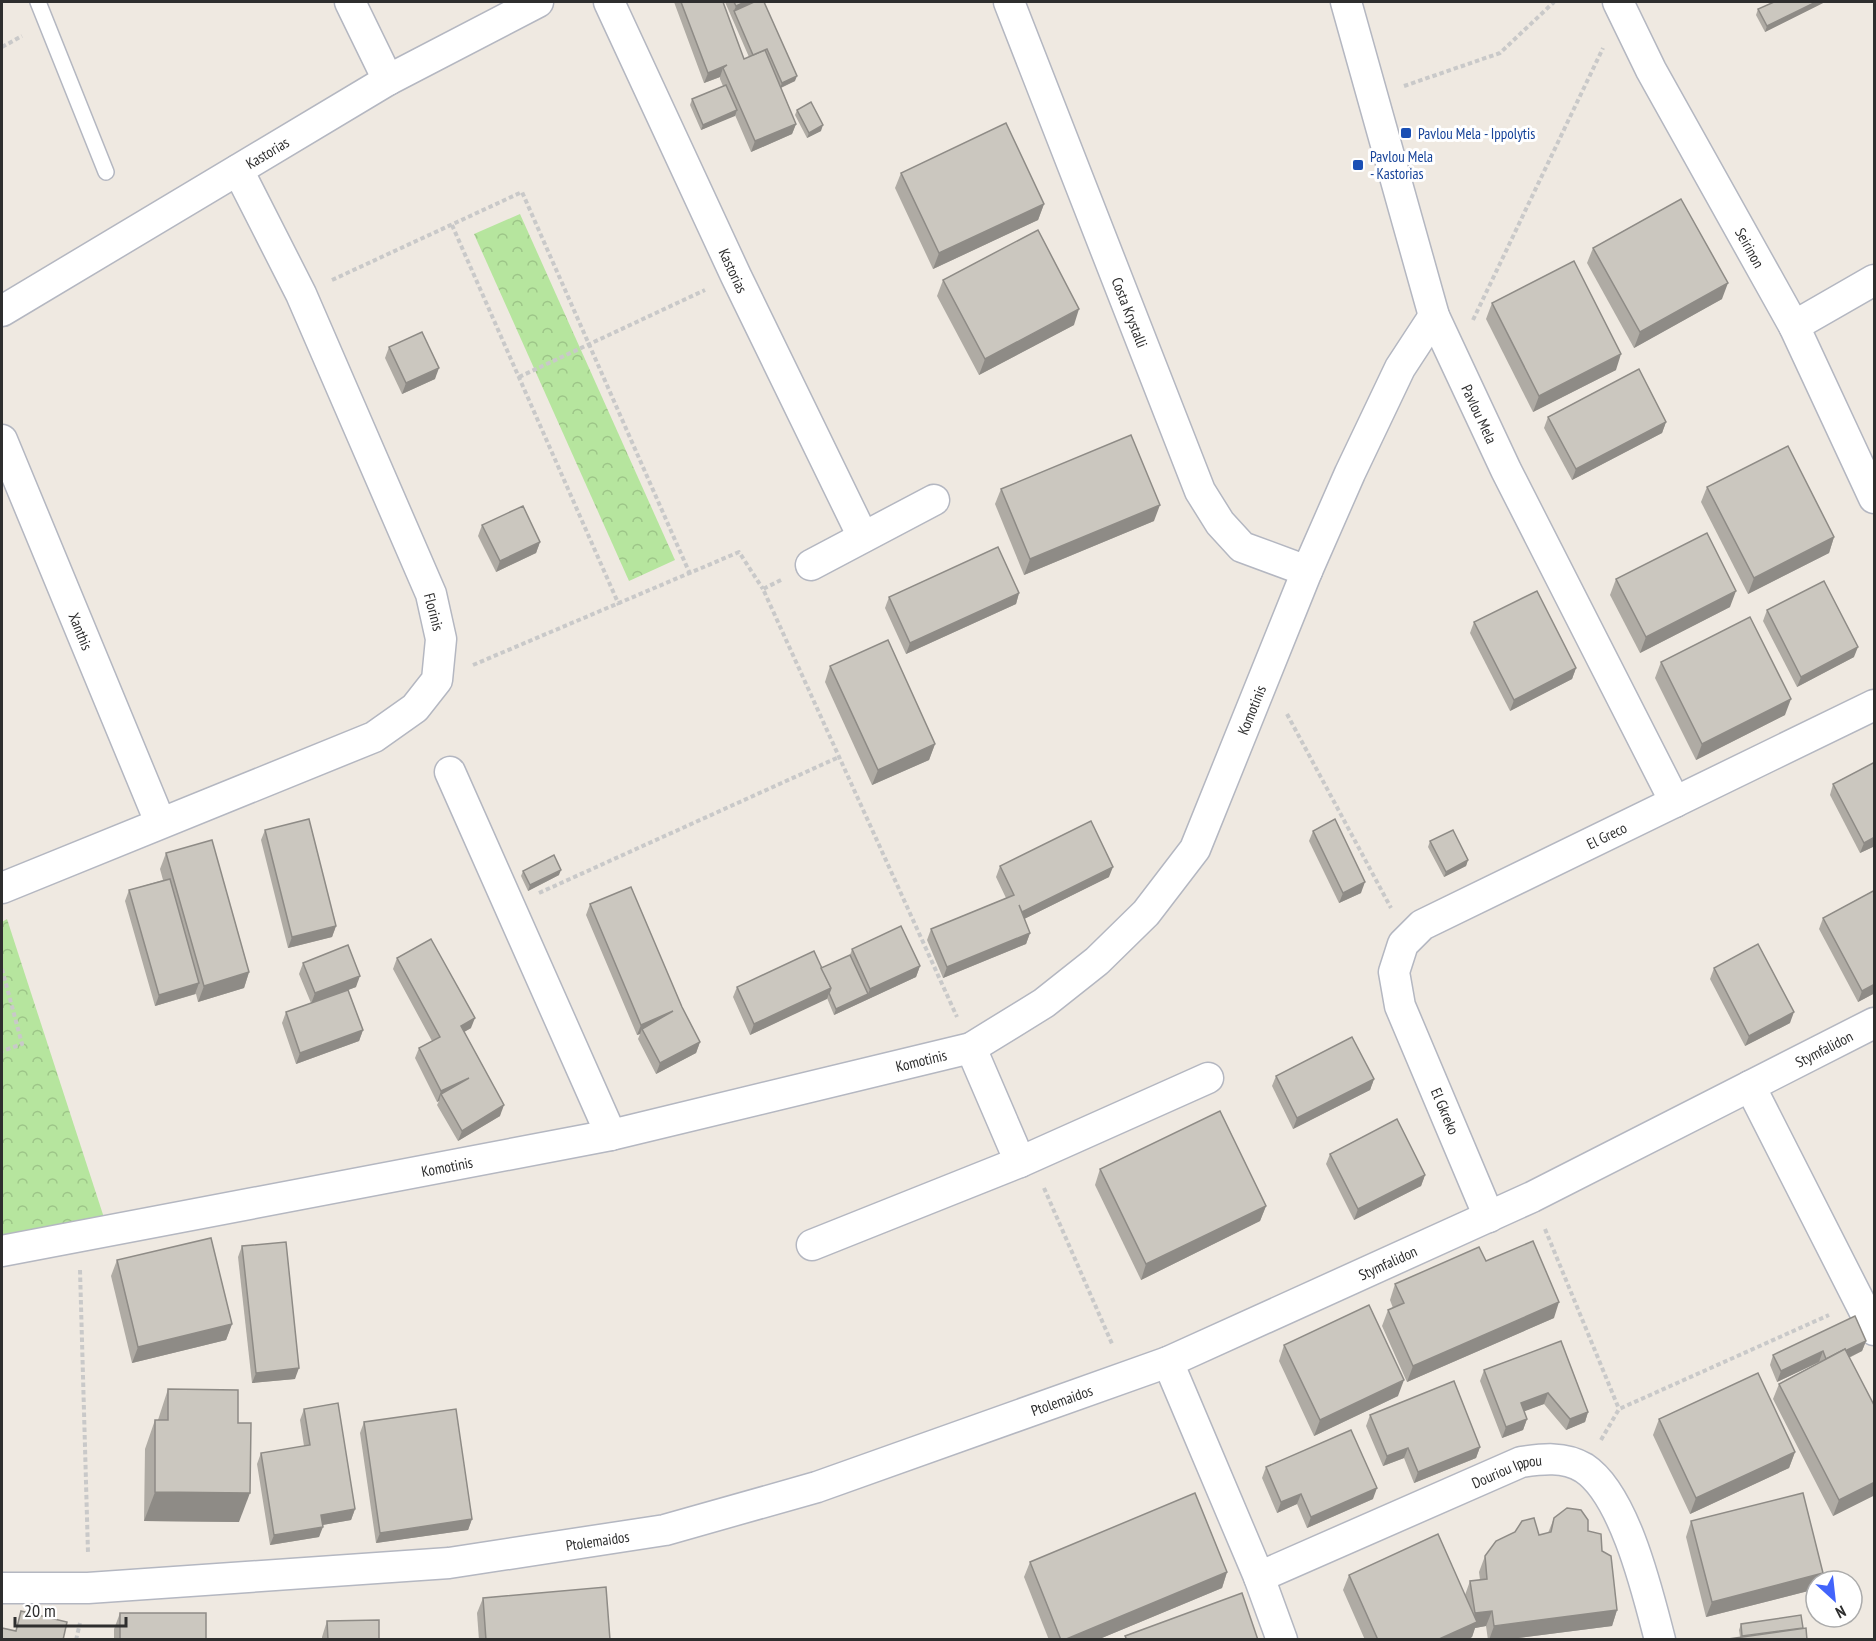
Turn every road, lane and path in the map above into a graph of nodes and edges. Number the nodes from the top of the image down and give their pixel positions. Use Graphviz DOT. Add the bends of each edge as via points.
graph roads {
  1 [pos="38,2"];
  2 [pos="350,2"];
  3 [pos="538,2"];
  4 [pos="609,2"];
  5 [pos="1010,2"];
  6 [pos="1346,2"];
  7 [pos="1554,2"];
  8 [pos="1620,5"];
  9 [pos="388,80"];
  10 [pos="1373,96"];
  11 [pos="238,170"];
  12 [pos="106,172"];
  13 [pos="452,225"];
  14 [pos="736,276"];
  15 [pos="1875,280"];
  16 [pos="301,294"];
  17 [pos="2,311"];
  18 [pos="1434,316"];
  19 [pos="1794,326"];
  20 [pos="589,344"];
  21 [pos="1454,359"];
  22 [pos="519,377"];
  23 [pos="2,440"];
  24 [pos="1875,498"];
  25 [pos="934,500"];
  26 [pos="863,537"];
  27 [pos="811,565"];
  28 [pos="1307,571"];
  29 [pos="690,574"];
  30 [pos="763,589"];
  31 [pos="619,605"];
  32 [pos="1266,673"];
  33 [pos="437,680"];
  34 [pos="1875,705"];
  35 [pos="839,757"];
  36 [pos="450,772"];
  37 [pos="1675,802"];
  38 [pos="160,822"];
  39 [pos="2,888"];
  40 [pos="510,906"];
  41 [pos="1408,939"];
  42 [pos="2,969"];
  43 [pos="1400,1006"];
  44 [pos="1875,1023"];
  45 [pos="971,1048"];
  46 [pos="2,1051"];
  47 [pos="1208,1078"];
  48 [pos="1750,1086"];
  49 [pos="611,1135"];
  50 [pos="1025,1160"];
  51 [pos="1532,1197"];
  52 [pos="1489,1216"];
  53 [pos="79,1236"];
  54 [pos="812,1245"];
  55 [pos="2,1251"];
  56 [pos="1860,1301"];
  57 [pos="1875,1330"];
  58 [pos="1168,1362"];
  59 [pos="1126,1377"];
  60 [pos="1619,1409"];
  61 [pos="1584,1469"];
  62 [pos="1258,1577"];
  63 [pos="2,1588"];
  64 [pos="88,1588"];
  65 [pos="1282,1640"];
  66 [pos="1660,1640"];
  1 -- 12 [label="lane"];
  2 -- 9 [label="street"];
  3 -- 9 [label="street, Kastorias"];
  4 -- 14 [label="street, Kastorias"];
  5 -- 28 [label="street, Costa Krystalli" via="1200,491 1220,523 1242,547"];
  6 -- 10 [label="street, Pavlou Mela"];
  7 -- 10 [label="path" via="1500,53"];
  8 -- 19 [label="street, Seirinon" via="1651,70"];
  8 -- 21 [label="path"];
  9 -- 11 [label="street, Kastorias"];
  10 -- 18 [label="street, Pavlou Mela"];
  11 -- 16 [label="street, Florinis"];
  11 -- 17 [label="street, Kastorias"];
  13 -- 16 [label="path"];
  13 -- 20 [label="path" via="522,192"];
  13 -- 22 [label="path"];
  14 -- 20 [label="path"];
  14 -- 26 [label="street, Kastorias"];
  15 -- 19 [label="street"];
  16 -- 33 [label="street, Florinis" via="431,594 441,639"];
  18 -- 21 [label="street, Pavlou Mela"];
  18 -- 28 [label="street, Komotinis" via="1400,368"];
  19 -- 24 [label="street, Seirinon"];
  20 -- 22 [label="path"];
  20 -- 29 [label="path"];
  21 -- 37 [label="street, Pavlou Mela" via="1506,470"];
  22 -- 31 [label="path"];
  23 -- 38 [label="street, Xanthis"];
  25 -- 26 [label="street"];
  26 -- 27 [label="street"];
  27 -- 30 [label="path"];
  28 -- 32 [label="street, Komotinis"];
  29 -- 30 [label="path" via="740,552"];
  29 -- 31 [label="path"];
  30 -- 35 [label="path"];
  31 -- 33 [label="path"];
  32 -- 41 [label="path"];
  32 -- 45 [label="street, Komotinis" via="1195,849 1146,913 1097,961 1044,1003"];
  33 -- 38 [label="street" via="415,708 374,737"];
  34 -- 37 [label="street, El Greco"];
  35 -- 40 [label="path"];
  35 -- 45 [label="path"];
  36 -- 40 [label="street"];
  37 -- 41 [label="street, El Greco" via="1422,926"];
  38 -- 39 [label="street"];
  40 -- 49 [label="street"];
  41 -- 43 [label="street, El Greco" via="1394,972"];
  42 -- 46 [label="path" via="22,1044"];
  43 -- 52 [label="street, El Gkreko"];
  44 -- 48 [label="street, Stymfalidon"];
  45 -- 49 [label="street, Komotinis"];
  45 -- 50 [label="street"];
  47 -- 50 [label="street"];
  48 -- 51 [label="street, Stymfalidon"];
  48 -- 56 [label="street"];
  49 -- 53 [label="street, Komotinis"];
  50 -- 54 [label="street"];
  50 -- 59 [label="path"];
  51 -- 52 [label="street, Stymfalidon"];
  51 -- 60 [label="path"];
  52 -- 58 [label="street, Stymfalidon"];
  53 -- 55 [label="street, Komotinis"];
  53 -- 64 [label="path"];
  56 -- 57 [label="street"];
  56 -- 60 [label="path"];
  58 -- 59 [label="street, Ptolemaidos"];
  58 -- 62 [label="street"];
  59 -- 64 [label="street, Ptolemaidos" via="817,1487 665,1530 449,1563"];
  60 -- 61 [label="path"];
  61 -- 62 [label="street, Douriou Ippou" via="1546,1458 1521,1462"];
  61 -- 66 [label="street, Douriou Ippou" via="1605,1490 1624,1526 1639,1561"];
  62 -- 65 [label="street"];
  63 -- 64 [label="street, Ptolemaidos"];
}
